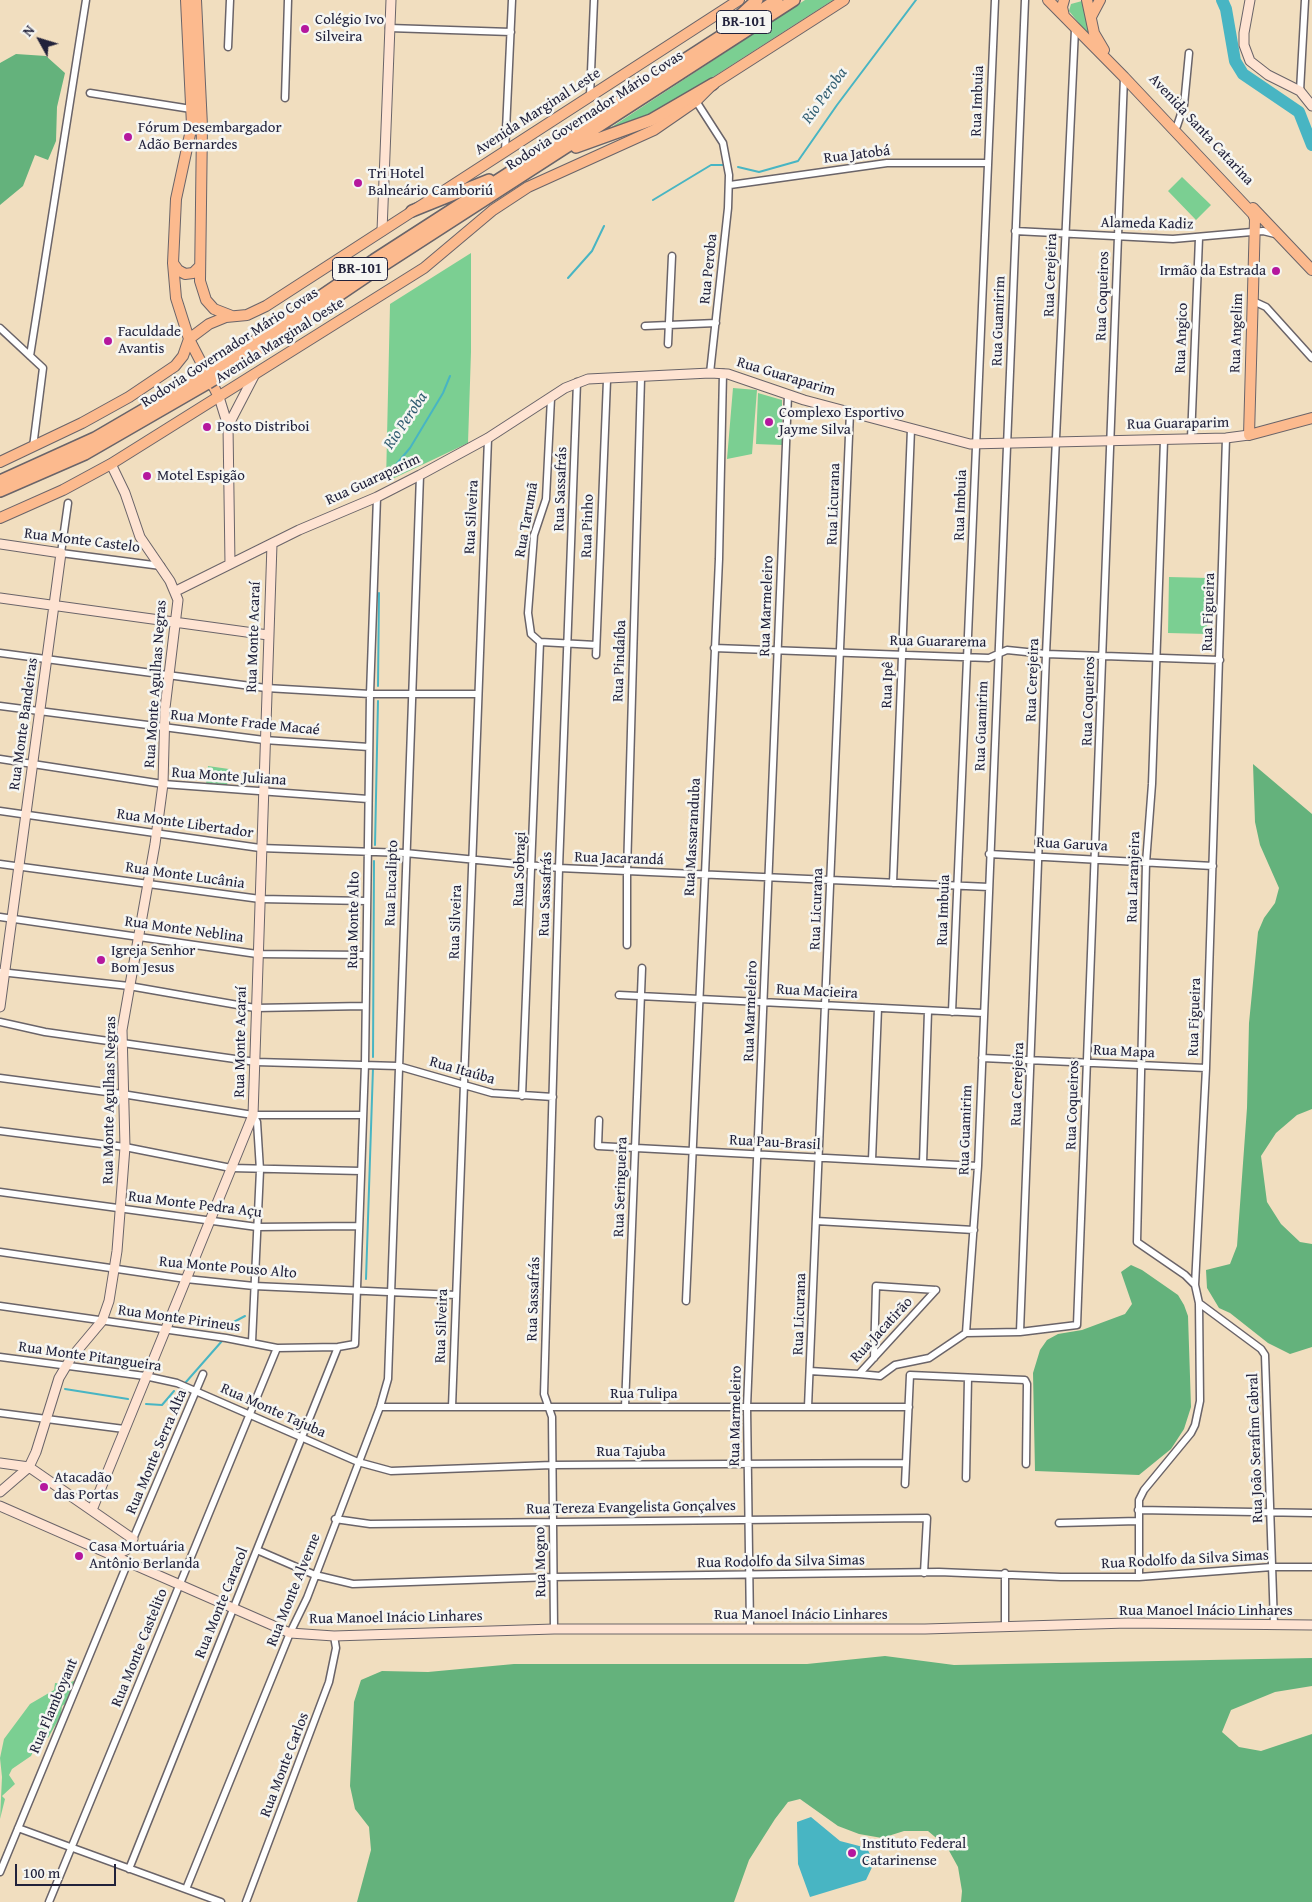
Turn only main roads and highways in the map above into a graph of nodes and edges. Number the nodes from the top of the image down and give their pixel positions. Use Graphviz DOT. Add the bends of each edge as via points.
graph roads {
  1 [pos="186,0"];
  2 [pos="196,0"];
  3 [pos="739,0"];
  4 [pos="756,0"];
  5 [pos="777,0"];
  6 [pos="794,0"];
  7 [pos="844,0"];
  8 [pos="1048,0"];
  9 [pos="1064,0"];
  10 [pos="1087,0"];
  11 [pos="1100,0"];
  12 [pos="1064,17"];
  13 [pos="1091,18"];
  14 [pos="710,44"];
  15 [pos="713,84"];
  16 [pos="555,154"];
  17 [pos="505,175"];
  18 [pos="412,211"];
  19 [pos="1256,232"];
  20 [pos="173,263"];
  21 [pos="200,267"];
  22 [pos="1312,270"];
  23 [pos="232,316"];
  24 [pos="189,339"];
  25 [pos="219,371"];
  26 [pos="205,379"];
  27 [pos="219,397"];
  28 [pos="1312,418"];
  29 [pos="1249,435"];
  30 [pos="0,462"];
  31 [pos="0,480"];
  32 [pos="0,492"];
  33 [pos="0,518"];
  1 -- 20 [label="main road" via="191,134 176,199"];
  2 -- 21 [label="main road" via="202,126"];
  3 -- 18 [label="main road, Avenida Marginal Leste"];
  4 -- 14 [label="highway"];
  5 -- 14 [label="highway, Rodovia Governador Mário Covas / BR-101"];
  6 -- 16 [label="highway, Rodovia Governador Mário Covas / BR-101"];
  7 -- 15 [label="main road, Avenida Marginal Oeste"];
  8 -- 12 [label="main road, Avenida Santa Catarina"];
  9 -- 12 [label="main road"];
  10 -- 13 [label="main road, Avenida Santa Catarina"];
  11 -- 13 [label="main road"];
  12 -- 19 [label="main road, Avenida Santa Catarina" via="1253,214"];
  13 -- 22 [label="main road, Avenida Santa Catarina" via="1100,45"];
  14 -- 17 [label="highway, Rodovia Governador Mário Covas / BR-101"];
  15 -- 16 [label="highway" via="651,120"];
  15 -- 27 [label="main road, Avenida Marginal Oeste" via="696,102 654,130 549,176 510,198 424,268"];
  16 -- 25 [label="highway, Rodovia Governador Mário Covas / BR-101"];
  17 -- 18 [label="highway"];
  17 -- 25 [label="highway, Rodovia Governador Mário Covas / BR-101"];
  18 -- 23 [label="main road, Avenida Marginal Leste" via="261,309 247,315"];
  19 -- 29 [label="main road, Rua Angelim"];
  20 -- 21 [label="main road" via="185,274"];
  20 -- 24 [label="main road" via="176,298"];
  21 -- 23 [label="main road" via="201,290 206,300 214,309"];
  23 -- 24 [label="main road, Avenida Marginal Leste" via="209,324"];
  24 -- 27 [label="main road"];
  24 -- 30 [label="main road, Avenida Marginal Leste" via="183,356 170,369 100,414"];
  25 -- 26 [label="highway, Rodovia Governador Mário Covas / BR-101, bridge"];
  26 -- 31 [label="highway, Rodovia Governador Mário Covas / BR-101" via="96,438"];
  26 -- 32 [label="highway, Rodovia Governador Mário Covas / BR-101" via="85,454"];
  27 -- 33 [label="main road, Avenida Marginal Oeste" via="111,464"];
  28 -- 29 [label="main road, Rua Guaraparim"];
}
